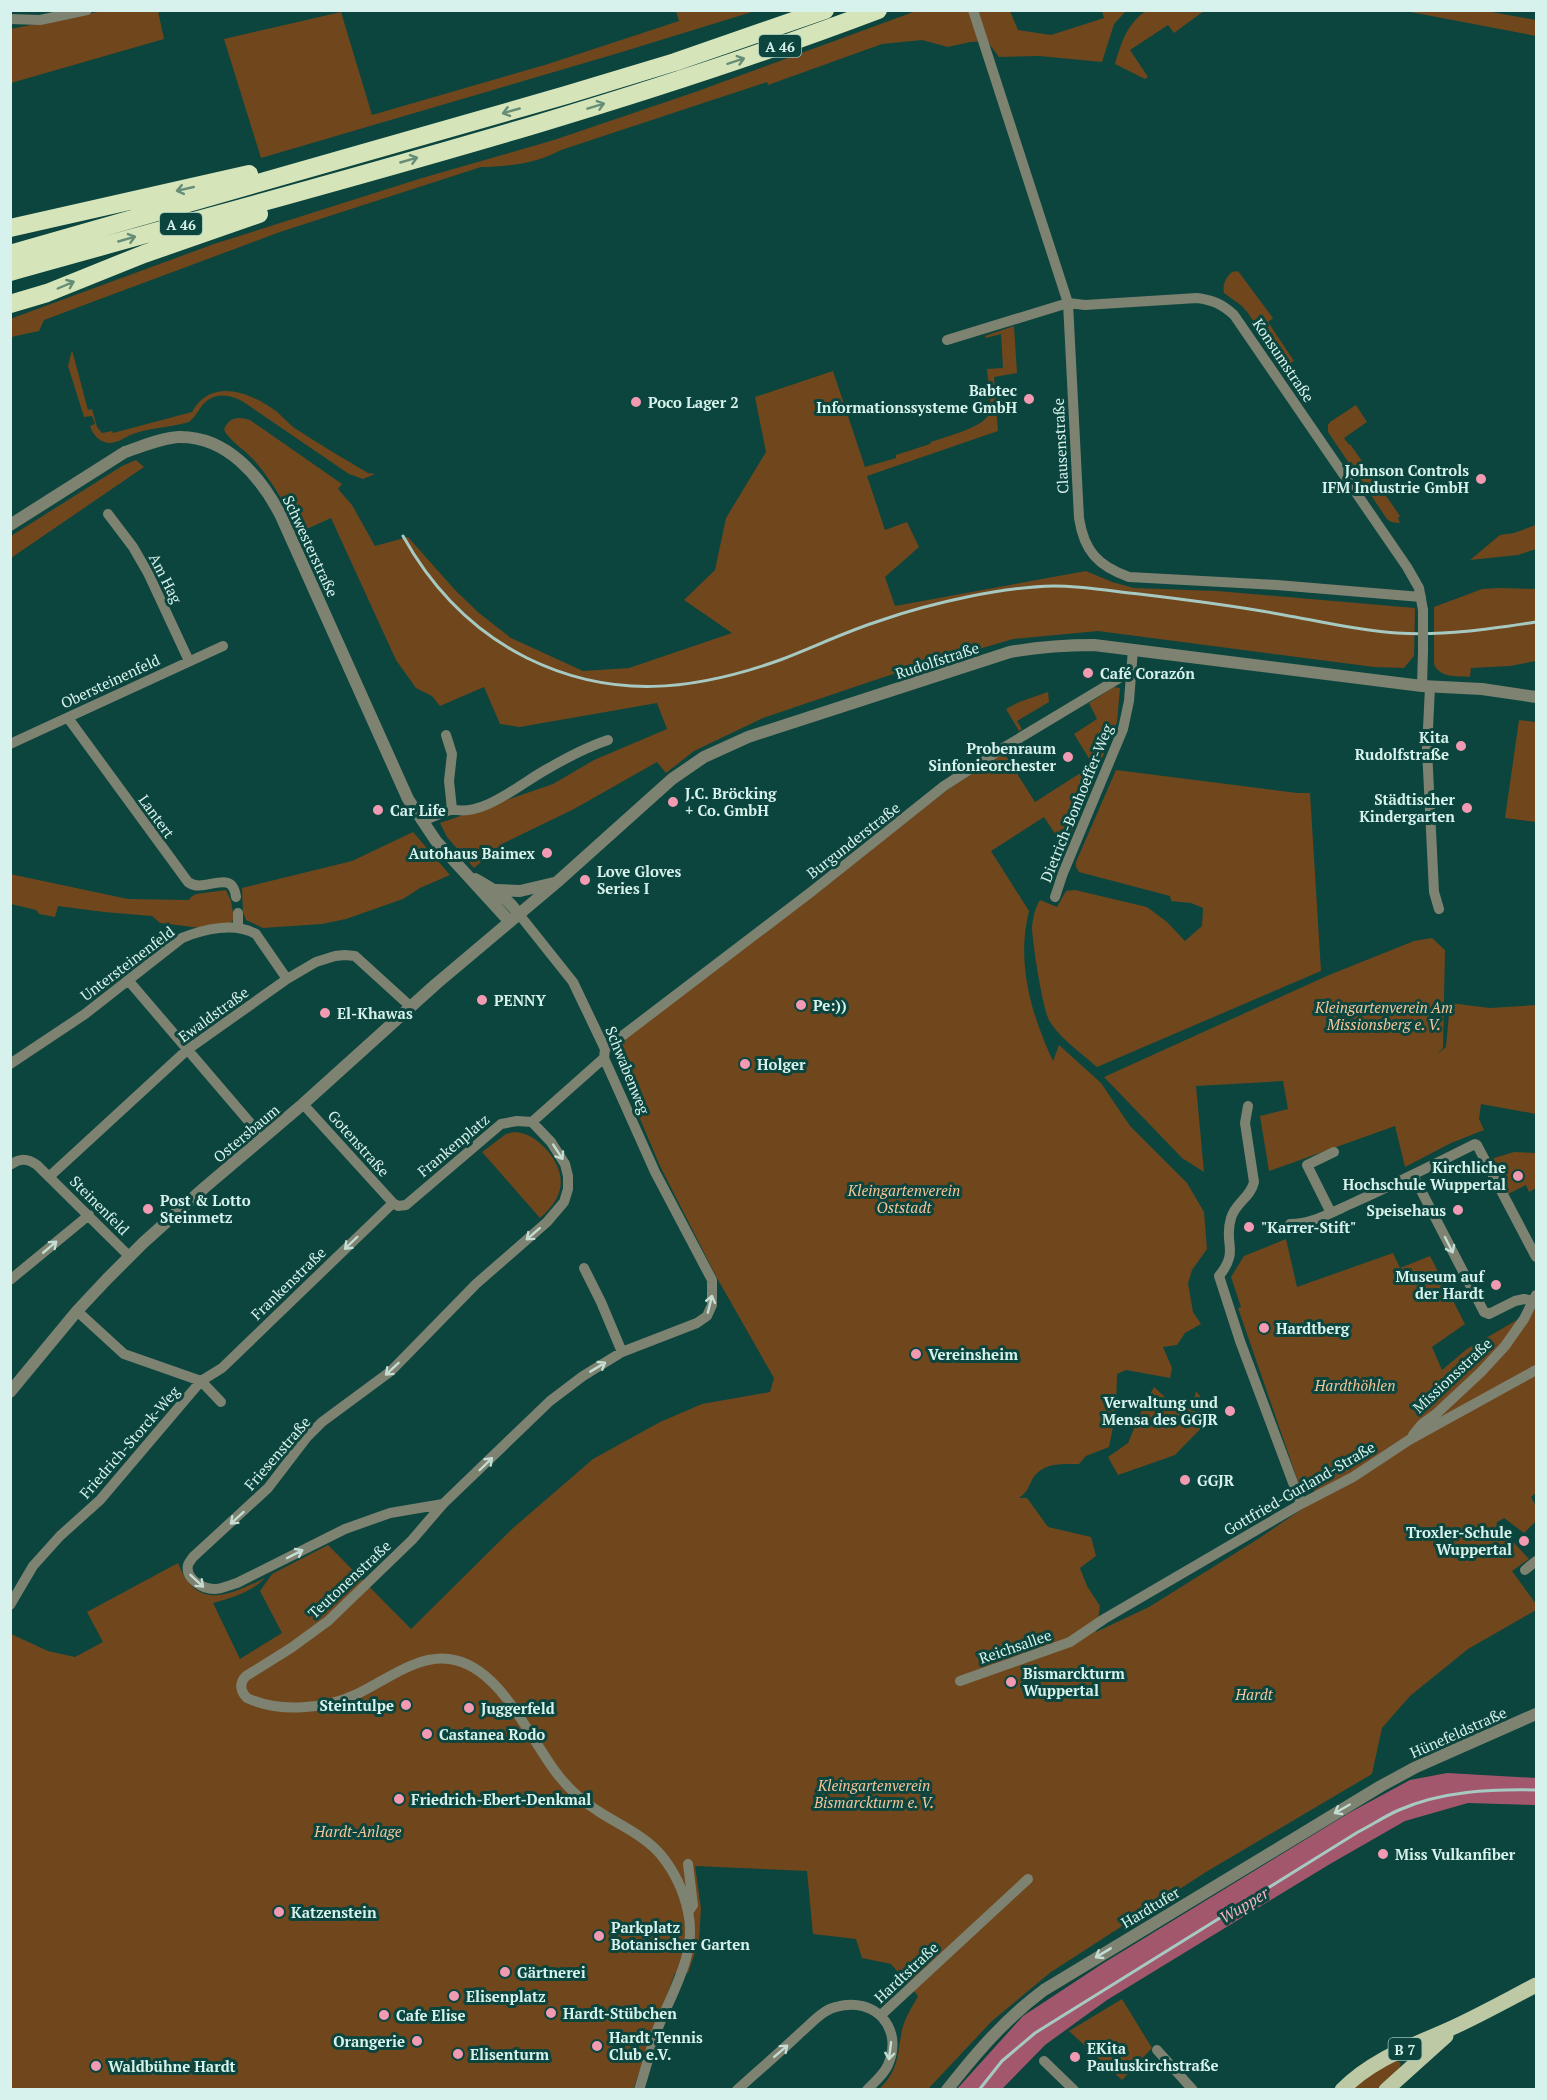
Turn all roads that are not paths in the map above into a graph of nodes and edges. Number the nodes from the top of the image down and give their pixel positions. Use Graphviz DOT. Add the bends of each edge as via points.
graph roads {
  1 [pos="87,10"];
  2 [pos="825,10"];
  3 [pos="878,10"];
  4 [pos="973,10"];
  5 [pos="10,19"];
  6 [pos="345,159"];
  7 [pos="352,176"];
  8 [pos="10,228"];
  9 [pos="10,254"];
  10 [pos="10,272"];
  11 [pos="1068,303"];
  12 [pos="10,304"];
  13 [pos="947,340"];
  14 [pos="108,514"];
  15 [pos="10,525"];
  16 [pos="1421,597"];
  17 [pos="223,646"];
  18 [pos="1133,650"];
  19 [pos="189,661"];
  20 [pos="1131,671"];
  21 [pos="1426,687"];
  22 [pos="1536,697"];
  23 [pos="68,718"];
  24 [pos="446,735"];
  25 [pos="608,740"];
  26 [pos="10,744"];
  27 [pos="452,809"];
  28 [pos="422,821"];
  29 [pos="466,874"];
  30 [pos="556,883"];
  31 [pos="496,890"];
  32 [pos="236,897"];
  33 [pos="1055,897"];
  34 [pos="1439,909"];
  35 [pos="238,912"];
  36 [pos="514,917"];
  37 [pos="238,927"];
  38 [pos="287,979"];
  39 [pos="128,980"];
  40 [pos="411,1007"];
  41 [pos="187,1050"];
  42 [pos="604,1053"];
  43 [pos="10,1064"];
  44 [pos="303,1104"];
  45 [pos="1248,1106"];
  46 [pos="532,1122"];
  47 [pos="263,1138"];
  48 [pos="1334,1152"];
  49 [pos="10,1165"];
  50 [pos="1413,1175"];
  51 [pos="50,1176"];
  52 [pos="393,1203"];
  53 [pos="1331,1213"];
  54 [pos="89,1215"];
  55 [pos="1290,1224"];
  56 [pos="129,1256"];
  57 [pos="1536,1257"];
  58 [pos="584,1268"];
  59 [pos="10,1280"];
  60 [pos="712,1280"];
  61 [pos="1535,1298"];
  62 [pos="77,1311"];
  63 [pos="622,1352"];
  64 [pos="1536,1370"];
  65 [pos="201,1381"];
  66 [pos="10,1392"];
  67 [pos="222,1402"];
  68 [pos="1409,1440"];
  69 [pos="443,1504"];
  70 [pos="1301,1504"];
  71 [pos="1536,1561"];
  72 [pos="1525,1570"];
  73 [pos="10,1605"];
  74 [pos="1079,1638"];
  75 [pos="960,1681"];
  76 [pos="1536,1714"];
  77 [pos="1392,1779"];
  78 [pos="688,1864"];
  79 [pos="1028,1879"];
  80 [pos="688,1912"];
  81 [pos="1536,1985"];
  82 [pos="881,2015"];
  83 [pos="1457,2026"];
  84 [pos="1157,2050"];
  85 [pos="1390,2055"];
  86 [pos="1044,2061"];
  87 [pos="1404,2073"];
  88 [pos="639,2090"];
  89 [pos="737,2090"];
  90 [pos="867,2090"];
  91 [pos="947,2090"];
  92 [pos="1074,2090"];
  93 [pos="1193,2090"];
  94 [pos="1342,2090"];
  95 [pos="1386,2090"];
  1 -- 5 [label="street" via="40,20"];
  2 -- 6 [label="highway, A 46, one-way" via="666,65"];
  7 -- 3 [label="highway, A 46, one-way" via="669,83"];
  4 -- 11 [label="street, Clausenstraße"];
  6 -- 8 [label="highway, one-way" via="257,172"];
  6 -- 9 [label="highway, A 46"];
  10 -- 7 [label="highway, A 46, one-way"];
  12 -- 7 [label="highway, one-way" via="265,212"];
  11 -- 13 [label="street, Konsumstraße"];
  11 -- 16 [label="street, Konsumstraße" via="1197,298 1224,305 1407,567"];
  11 -- 16 [label="street, Clausenstraße" via="1079,518 1086,543 1108,569 1130,578"];
  14 -- 19 [label="street, Am Hag" via="148,573"];
  15 -- 28 [label="street, Schwesterstraße" via="125,452 142,446 179,438 202,440 232,454 253,472 273,500"];
  16 -- 21 [label="street, Konsumstraße, bridge"];
  17 -- 19 [label="street, Obersteinenfeld"];
  18 -- 20 [label="street, Dietrich-Bonhoeffer-Weg"];
  18 -- 21 [label="street, Rudolfstraße"];
  18 -- 30 [label="street, Rudolfstraße" via="1068,645 1010,652 740,740 704,757 672,779"];
  19 -- 23 [label="street, Obersteinenfeld"];
  20 -- 33 [label="street, Dietrich-Bonhoeffer-Weg" via="1123,729"];
  20 -- 42 [label="street, Burgunderstraße" via="944,786"];
  21 -- 22 [label="street, Rudolfstraße"];
  21 -- 34 [label="street" via="1434,892"];
  23 -- 26 [label="street, Obersteinenfeld"];
  23 -- 32 [label="street, Lantert" via="188,882 197,887 229,883 234,886"];
  24 -- 27 [label="street" via="452,754"];
  25 -- 27 [label="street" via="547,769 498,800 463,812"];
  27 -- 28 [label="street"];
  28 -- 29 [label="street, Schwesterstraße"];
  29 -- 31 [label="street, Schwesterstraße"];
  29 -- 36 [label="street, Schwesterstraße"];
  30 -- 31 [label="street" via="520,891"];
  30 -- 36 [label="street, Rudolfstraße"];
  31 -- 36 [label="street, Schwesterstraße" via="507,900"];
  35 -- 37 [label="street"];
  36 -- 40 [label="street, Ostersbaum"];
  36 -- 42 [label="street, Schwabenweg" via="573,982"];
  37 -- 38 [label="street" via="256,934"];
  37 -- 39 [label="street, Untersteinenfeld" via="182,938"];
  38 -- 40 [label="street, Ewaldstraße" via="316,962 335,956 355,956"];
  38 -- 41 [label="street, Ewaldstraße"];
  39 -- 41 [label="street"];
  39 -- 43 [label="street, Untersteinenfeld"];
  40 -- 44 [label="street, Ostersbaum"];
  41 -- 47 [label="street"];
  41 -- 51 [label="street, Ewaldstraße"];
  42 -- 46 [label="street, Burgunderstraße"];
  42 -- 60 [label="street, Schwabenweg" via="655,1172"];
  44 -- 47 [label="street, Ostersbaum"];
  44 -- 52 [label="street, Gotenstraße"];
  45 -- 70 [label="street" via="1245,1123 1254,1182 1252,1191 1230,1219 1231,1254 1219,1276"];
  46 -- 52 [label="street, Frankenplatz" via="501,1124 406,1205"];
  46 -- 69 [label="street, Friesenstraße, one-way" via="560,1154 567,1170 564,1202 391,1371 322,1422 268,1488 193,1557 189,1571 194,1581 204,1587 223,1587 345,1529 390,1513"];
  47 -- 56 [label="street, Ostersbaum"];
  48 -- 53 [label="street" via="1307,1165"];
  49 -- 51 [label="street, Steinenfeld" via="27,1160"];
  50 -- 53 [label="street"];
  50 -- 57 [label="street" via="1478,1145"];
  50 -- 61 [label="street, Missionsstraße, one-way" via="1484,1312"];
  51 -- 54 [label="street, Steinenfeld"];
  52 -- 65 [label="street, Frankenstraße, one-way" via="222,1368"];
  53 -- 55 [label="street"];
  54 -- 56 [label="street, Steinenfeld"];
  59 -- 54 [label="street, one-way"];
  56 -- 62 [label="street, Ostersbaum"];
  58 -- 63 [label="street"];
  63 -- 60 [label="street, Teutonenstraße, one-way" via="707,1316 712,1305"];
  61 -- 68 [label="street, Missionsstraße" via="1505,1346"];
  62 -- 65 [label="street" via="124,1354"];
  62 -- 66 [label="street, Ostersbaum"];
  69 -- 63 [label="street, Teutonenstraße, one-way" via="550,1401"];
  64 -- 68 [label="street, Gottfried-Gurland-Straße"];
  65 -- 67 [label="street"];
  65 -- 73 [label="street, Friedrich-Storck-Weg" via="100,1500 33,1566"];
  68 -- 70 [label="street, Gottfried-Gurland-Straße" via="1353,1477"];
  69 -- 80 [label="street, Teutonenstraße" via="412,1540 328,1621 246,1676 241,1683 243,1694 272,1705 325,1705 417,1664 448,1659 471,1665 494,1684 571,1790 659,1853 678,1883"];
  70 -- 74 [label="street, Gottfried-Gurland-Straße" via="1104,1619"];
  71 -- 72 [label="street"];
  74 -- 75 [label="street, Reichsallee"];
  76 -- 77 [label="street, Hünefeldstraße"];
  77 -- 91 [label="street, Hardtufer, one-way" via="1044,1990 986,2041"];
  78 -- 80 [label="street" via="693,1905"];
  79 -- 82 [label="street, Hardtstraße"];
  80 -- 88 [label="street" via="691,1928 683,1968"];
  81 -- 83 [label="main road, B 7"];
  89 -- 82 [label="street, Hardtstraße, one-way" via="827,2010 847,2005 865,2007"];
  82 -- 90 [label="street, one-way" via="891,2034 890,2058 882,2075"];
  83 -- 85 [label="main road, B 7"];
  83 -- 87 [label="main road, B 7"];
  84 -- 93 [label="street"];
  85 -- 87 [label="main road" via="1403,2057"];
  85 -- 94 [label="main road, B 7" via="1362,2071"];
  86 -- 92 [label="street"];
  87 -- 95 [label="main road, B 7"];
}
